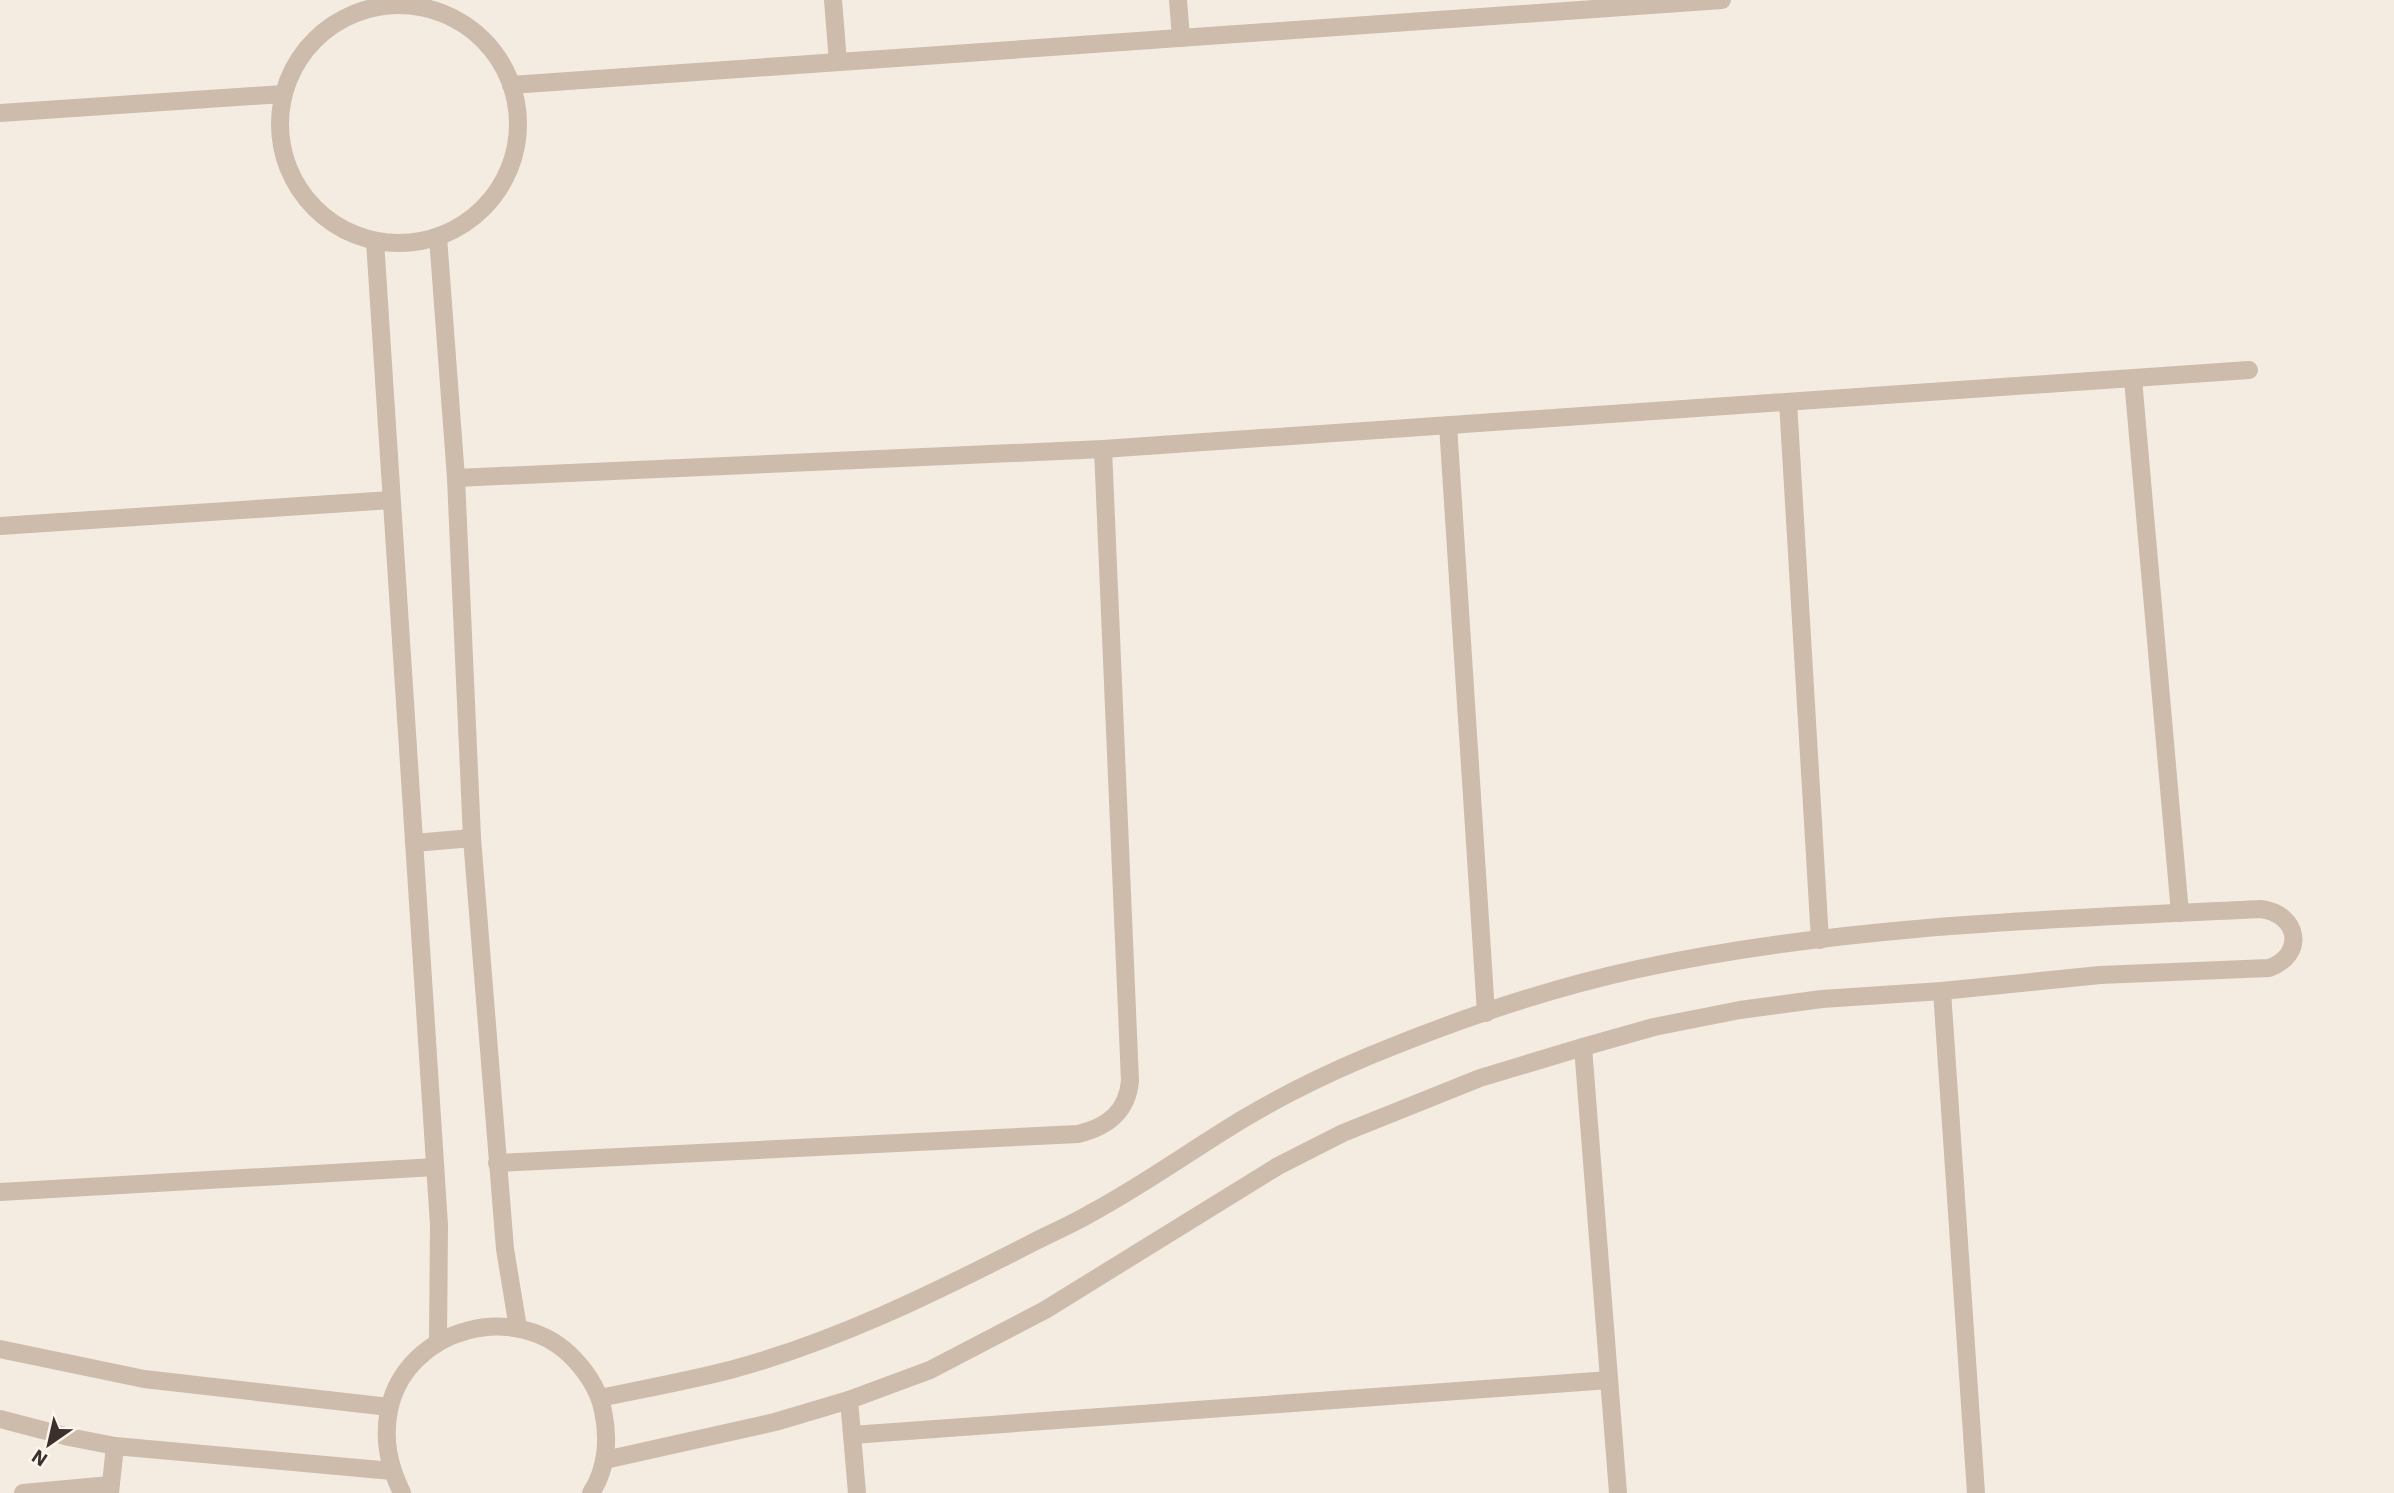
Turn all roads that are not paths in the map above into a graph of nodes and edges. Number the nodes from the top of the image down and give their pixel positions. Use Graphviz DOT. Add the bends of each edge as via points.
graph roads {
  1 [pos="833,0"];
  2 [pos="1178,0"];
  3 [pos="1721,0"];
  4 [pos="420,3"];
  5 [pos="357,6"];
  6 [pos="1532,7"];
  7 [pos="1181,38"];
  8 [pos="838,62"];
  9 [pos="511,85"];
  10 [pos="283,94"];
  11 [pos="0,113"];
  12 [pos="438,237"];
  13 [pos="375,241"];
  14 [pos="2249,370"];
  15 [pos="2133,379"];
  16 [pos="1788,402"];
  17 [pos="1448,425"];
  18 [pos="1103,449"];
  19 [pos="456,478"];
  20 [pos="391,500"];
  21 [pos="0,526"];
  22 [pos="472,838"];
  23 [pos="414,843"];
  24 [pos="2180,913"];
  25 [pos="1820,940"];
  26 [pos="1942,991"];
  27 [pos="1486,1013"];
  28 [pos="1583,1047"];
  29 [pos="497,1163"];
  30 [pos="435,1167"];
  31 [pos="0,1192"];
  32 [pos="518,1328"];
  33 [pos="438,1342"];
  34 [pos="0,1349"];
  35 [pos="1609,1380"];
  36 [pos="600,1398"];
  37 [pos="849,1399"];
  38 [pos="389,1407"];
  39 [pos="0,1419"];
  40 [pos="852,1435"];
  41 [pos="115,1446"];
  42 [pos="605,1460"];
  43 [pos="392,1471"];
  44 [pos="110,1489"];
  45 [pos="23,1493"];
  46 [pos="402,1493"];
  47 [pos="591,1493"];
  48 [pos="857,1493"];
  49 [pos="1618,1493"];
  50 [pos="1976,1493"];
  1 -- 8 [label="street"];
  2 -- 7 [label="street"];
  3 -- 6 [label="street"];
  4 -- 5 [label="street"];
  4 -- 9 [label="street" via="454,18 482,38"];
  5 -- 10 [label="street" via="324,31 299,60"];
  6 -- 7 [label="street"];
  7 -- 8 [label="street"];
  8 -- 9 [label="street"];
  9 -- 12 [label="street" via="518,132 511,167 494,197 469,221"];
  10 -- 11 [label="street"];
  10 -- 13 [label="street" via="280,133 289,170 309,202 339,226"];
  12 -- 13 [label="street" via="407,243"];
  12 -- 19 [label="street"];
  13 -- 20 [label="street"];
  14 -- 15 [label="street"];
  15 -- 16 [label="street"];
  15 -- 24 [label="street"];
  16 -- 17 [label="street"];
  16 -- 25 [label="street"];
  17 -- 18 [label="street"];
  17 -- 27 [label="street"];
  18 -- 19 [label="street"];
  18 -- 29 [label="street" via="1130,1081 1129,1093 1112,1121 1078,1134"];
  19 -- 22 [label="street"];
  20 -- 21 [label="street"];
  20 -- 23 [label="street"];
  22 -- 23 [label="street"];
  22 -- 29 [label="street"];
  23 -- 30 [label="street"];
  24 -- 25 [label="street"];
  24 -- 26 [label="street" via="2272,911 2291,926 2291,950 2287,958 2269,968 2100,975"];
  25 -- 27 [label="street" via="1635,970"];
  26 -- 28 [label="street" via="1740,1010"];
  26 -- 50 [label="street"];
  27 -- 36 [label="street" via="1376,1053 1303,1086 1093,1213 915,1301 730,1370"];
  28 -- 35 [label="street"];
  28 -- 37 [label="street" via="1480,1079 1343,1133 1278,1166 1045,1310 930,1370"];
  29 -- 32 [label="street"];
  30 -- 31 [label="street"];
  30 -- 33 [label="street"];
  32 -- 33 [label="street" via="490,1326"];
  32 -- 36 [label="street" via="545,1336 568,1352 587,1373"];
  33 -- 38 [label="street" via="416,1359"];
  34 -- 38 [label="street" via="144,1379"];
  35 -- 40 [label="street"];
  35 -- 49 [label="street"];
  36 -- 42 [label="street" via="607,1429"];
  37 -- 40 [label="street"];
  37 -- 42 [label="street" via="775,1422"];
  38 -- 43 [label="street" via="386,1429"];
  39 -- 41 [label="street"];
  40 -- 48 [label="street"];
  41 -- 43 [label="street"];
  41 -- 44 [label="street"];
  42 -- 47 [label="street"];
  43 -- 46 [label="street"];
  44 -- 45 [label="street"];
}
